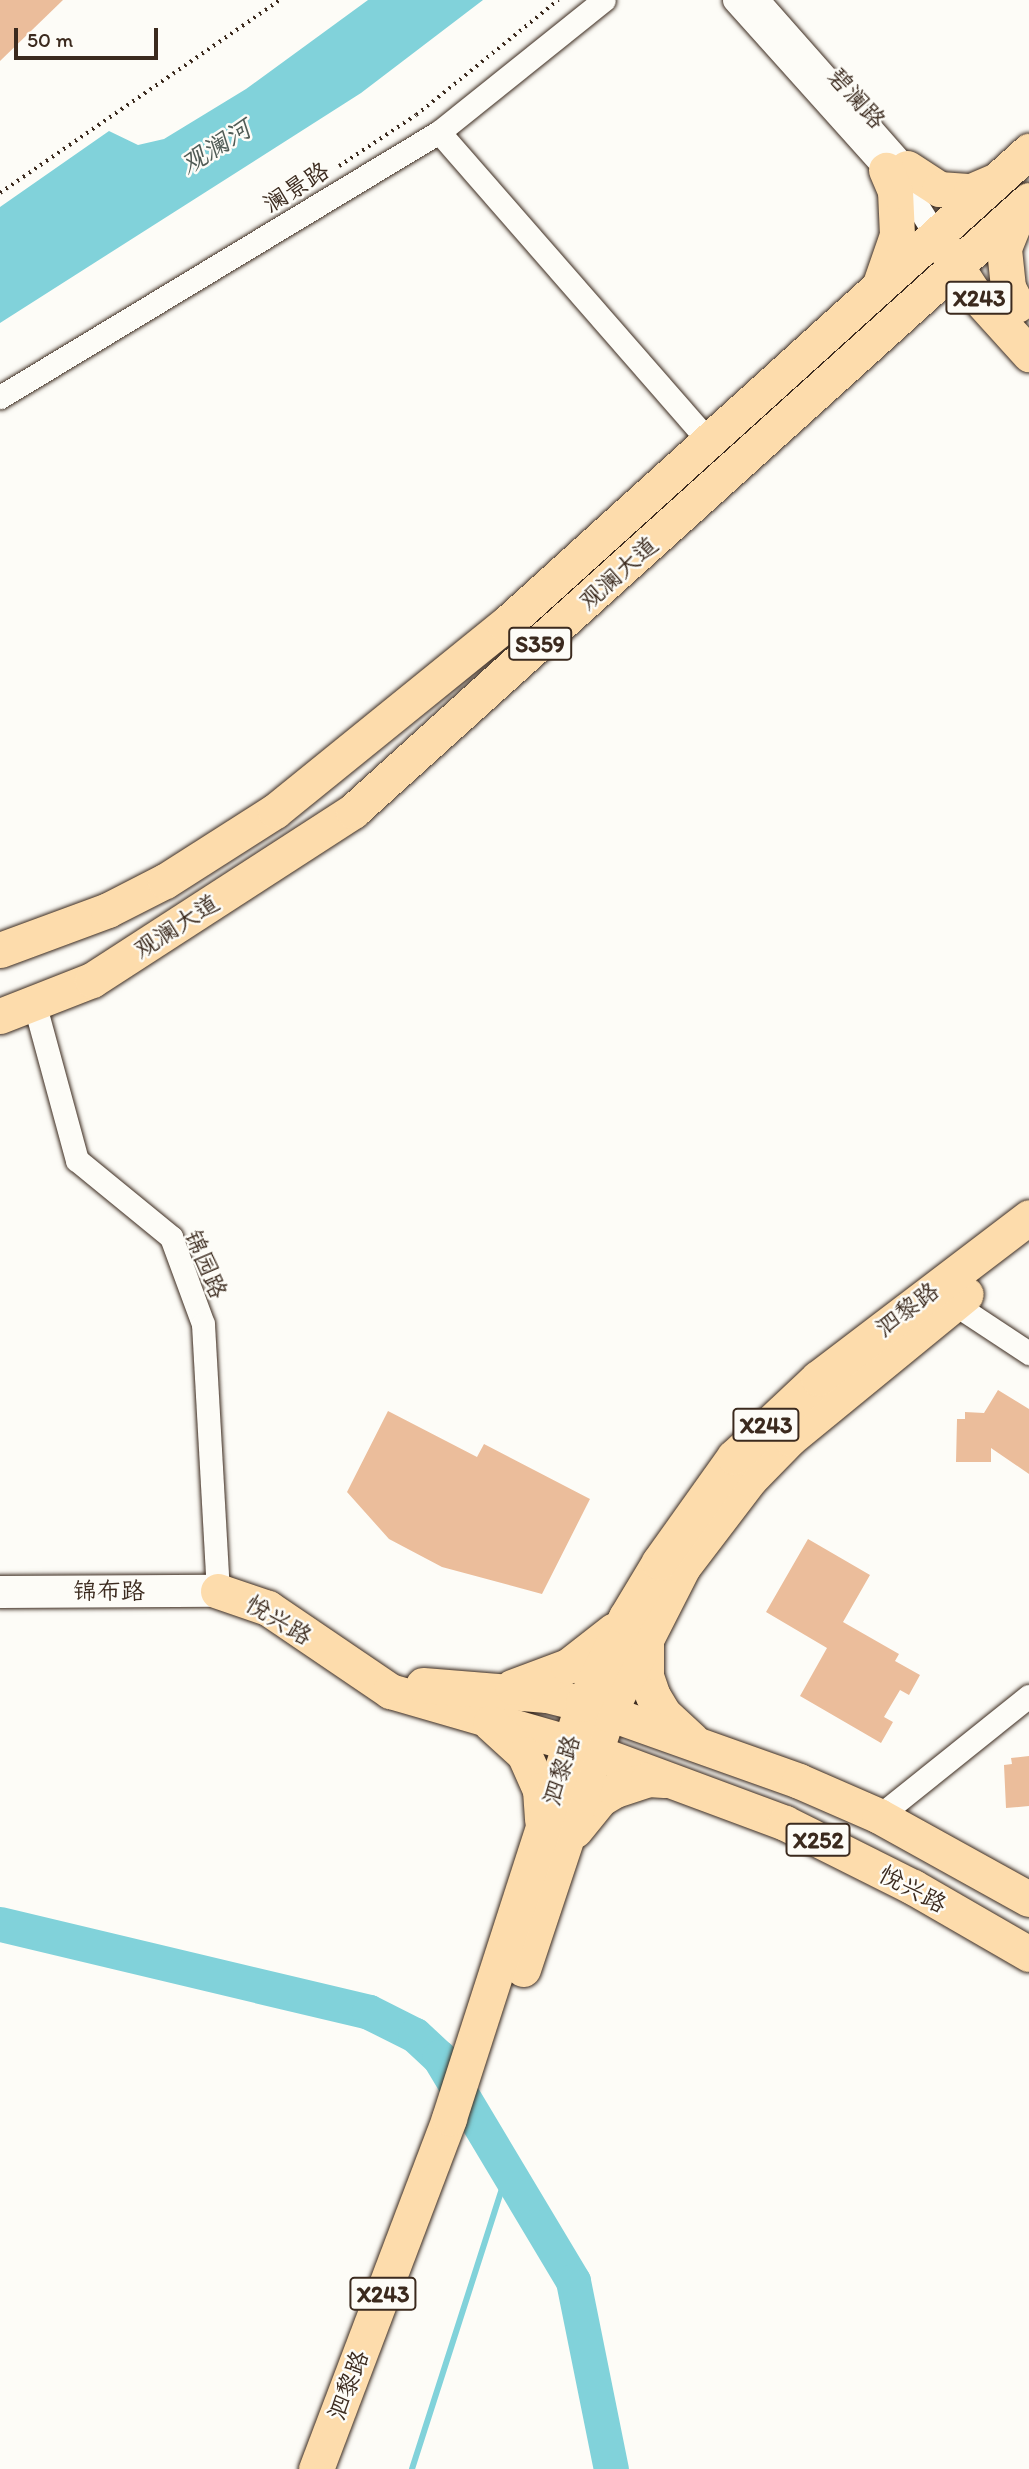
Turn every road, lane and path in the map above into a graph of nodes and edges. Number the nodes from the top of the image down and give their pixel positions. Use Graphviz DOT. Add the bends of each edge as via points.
graph roads {
  1 [pos="280,0"];
  2 [pos="558,0"];
  3 [pos="604,0"];
  4 [pos="734,0"];
  5 [pos="758,0"];
  6 [pos="439,132"];
  7 [pos="1029,151"];
  8 [pos="337,167"];
  9 [pos="897,169"];
  10 [pos="998,179"];
  11 [pos="0,193"];
  12 [pos="1026,202"];
  13 [pos="944,229"];
  14 [pos="965,259"];
  15 [pos="875,291"];
  16 [pos="905,314"];
  17 [pos="1015,314"];
  18 [pos="1029,354"];
  19 [pos="0,397"];
  20 [pos="709,442"];
  21 [pos="0,950"];
  22 [pos="34,1002"];
  23 [pos="0,1016"];
  24 [pos="1029,1217"];
  25 [pos="1029,1245"];
  26 [pos="944,1297"];
  27 [pos="1029,1353"];
  28 [pos="218,1591"];
  29 [pos="0,1592"];
  30 [pos="636,1625"];
  31 [pos="1029,1696"];
  32 [pos="481,1703"];
  33 [pos="595,1709"];
  34 [pos="701,1746"];
  35 [pos="582,1747"];
  36 [pos="671,1780"];
  37 [pos="879,1816"];
  38 [pos="551,1842"];
  39 [pos="1029,1899"];
  40 [pos="1029,1954"];
  41 [pos="456,2131"];
  42 [pos="316,2469"];
  43 [pos="341,2469"];
  1 -- 11 [label="path"];
  2 -- 8 [label="path" via="416,115"];
  3 -- 6 [label="street, 澜景路"];
  4 -- 9 [label="street, 碧澜路"];
  5 -- 9 [label="street, 碧澜路"];
  6 -- 19 [label="street, 澜景路"];
  6 -- 20 [label="street"];
  7 -- 10 [label="main road, 观澜大道 / S359"];
  9 -- 10 [label="main road" via="955,191 983,188"];
  9 -- 13 [label="street, 碧澜路"];
  9 -- 15 [label="main road" via="897,235 887,272"];
  10 -- 13 [label="main road, 观澜大道 / S359"];
  12 -- 14 [label="main road, 观澜大道 / S359"];
  12 -- 17 [label="main road" via="1004,248"];
  13 -- 14 [label="main road, X243"];
  13 -- 15 [label="main road, 观澜大道 / S359"];
  14 -- 16 [label="main road, 观澜大道 / S359"];
  14 -- 17 [label="main road, X243"];
  15 -- 20 [label="main road, 观澜大道 / S359"];
  16 -- 17 [label="main road" via="918,306 944,303"];
  16 -- 22 [label="main road, 观澜大道 / S359" via="353,811 92,980"];
  17 -- 18 [label="main road, X243"];
  20 -- 21 [label="main road, 观澜大道 / S359" via="505,625 275,811 142,893"];
  22 -- 23 [label="main road, 观澜大道 / S359"];
  22 -- 28 [label="street, 锦园路" via="76,1160 171,1237 203,1324"];
  24 -- 26 [label="main road, 泗黎路 / X243"];
  25 -- 26 [label="main road, 泗黎路 / X243"];
  26 -- 27 [label="street"];
  26 -- 30 [label="main road, 泗黎路 / X243" via="818,1378 734,1457 672,1542"];
  28 -- 29 [label="main road, 锦布路 / X252"];
  28 -- 32 [label="main road, 悦兴路 / X252" via="268,1608 390,1691"];
  30 -- 32 [label="main road" via="545,1678"];
  30 -- 33 [label="main road, 泗黎路 / X243"];
  30 -- 34 [label="main road" via="653,1696 664,1714"];
  31 -- 37 [label="street"];
  32 -- 33 [label="main road, 悦兴路 / X252" via="547,1695"];
  32 -- 35 [label="main road, 悦兴路 / X252"];
  32 -- 38 [label="main road" via="492,1724 524,1754 540,1790"];
  33 -- 34 [label="main road, 悦兴路 / X252"];
  33 -- 35 [label="main road, 泗黎路 / X243"];
  34 -- 37 [label="main road, 悦兴路 / X252"];
  35 -- 36 [label="main road, 悦兴路 / X252"];
  35 -- 38 [label="main road, 泗黎路 / X243"];
  36 -- 38 [label="main road" via="628,1784 600,1799"];
  36 -- 40 [label="main road, 悦兴路 / X252" via="785,1823 913,1887"];
  37 -- 39 [label="main road, 悦兴路 / X252"];
  38 -- 41 [label="main road, 泗黎路 / X243"];
  41 -- 42 [label="main road, 泗黎路 / X243"];
  41 -- 43 [label="main road, 泗黎路 / X243"];
}
